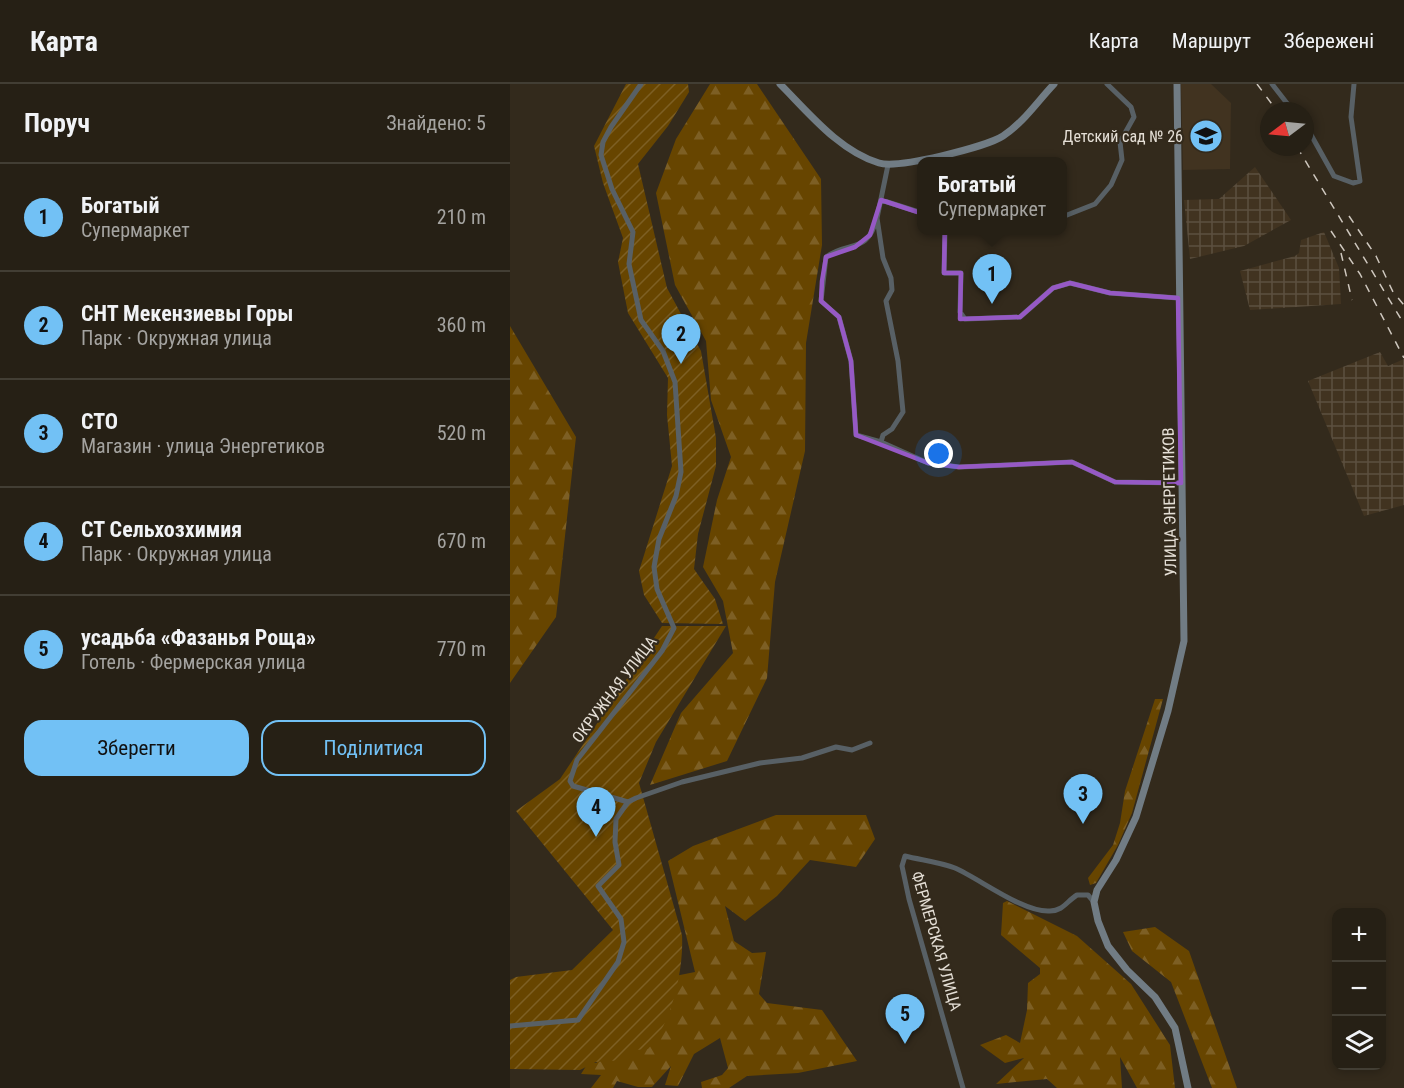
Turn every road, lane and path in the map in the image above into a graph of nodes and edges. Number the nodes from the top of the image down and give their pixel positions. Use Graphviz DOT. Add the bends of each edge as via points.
graph roads {
  1 [pos="641,84"];
  2 [pos="780,84"];
  3 [pos="1054,84"];
  4 [pos="1107,84"];
  5 [pos="1177,84"];
  6 [pos="1272,84"];
  7 [pos="1354,84"];
  8 [pos="1286,102"];
  9 [pos="1314,140"];
  10 [pos="931,157"];
  11 [pos="917,161"];
  12 [pos="888,165"];
  13 [pos="881,200"];
  14 [pos="917,212"];
  15 [pos="1067,215"];
  16 [pos="877,218"];
  17 [pos="945,235"];
  18 [pos="1179,298"];
  19 [pos="881,442"];
  20 [pos="1181,483"];
  21 [pos="870,743"];
  22 [pos="628,802"];
  23 [pos="1094,902"];
  24 [pos="510,1026"];
  25 [pos="963,1088"];
  26 [pos="1188,1088"];
  1 -- 22 [label="street, ОКРУЖНАЯ УЛИЦА" via="611,127 601,155 633,232 629,264 641,320 663,351 675,382 681,472 654,567 657,589 674,628 662,651 577,760 570,781 573,786"];
  2 -- 12 [label="main road" via="840,141 867,158"];
  3 -- 10 [label="main road" via="1022,121 1001,137"];
  4 -- 15 [label="street" via="1131,107 1134,117 1120,142 1122,160 1111,185 1095,204"];
  5 -- 18 [label="main road, УЛИЦА ЭНЕРГЕТИКОВ"];
  6 -- 8 [label="street"];
  7 -- 9 [label="street" via="1351,117 1360,181 1353,183 1334,176"];
  11 -- 12 [label="main road"];
  12 -- 13 [label="street"];
  13 -- 14 [label="street"];
  13 -- 16 [label="street"];
  16 -- 19 [label="street" via="883,258 891,278 892,290 886,301 903,412"];
  16 -- 19 [label="street" via="862,243 826,257 821,301 839,317 851,362 856,435"];
  17 -- 18 [label="street" via="944,273 961,273 960,312 965,319 1020,317 1053,288 1070,283 1110,293"];
  18 -- 20 [label="main road, УЛИЦА ЭНЕРГЕТИКОВ"];
  19 -- 20 [label="street" via="927,463 948,466 1072,462 1115,482"];
  20 -- 23 [label="main road, УЛИЦА ЭНЕРГЕТИКОВ" via="1184,641 1136,817"];
  21 -- 22 [label="street" via="852,750 836,747 682,782"];
  22 -- 24 [label="street" via="616,819 619,865 598,886 624,927 618,962 578,1020"];
  23 -- 25 [label="street, ФЕРМЕРСКАЯ УЛИЦА" via="1088,895 1077,896 1066,906 1041,911 951,866 905,856 902,866 909,899"];
  23 -- 26 [label="main road" via="1108,946 1155,997 1175,1028"];
}
